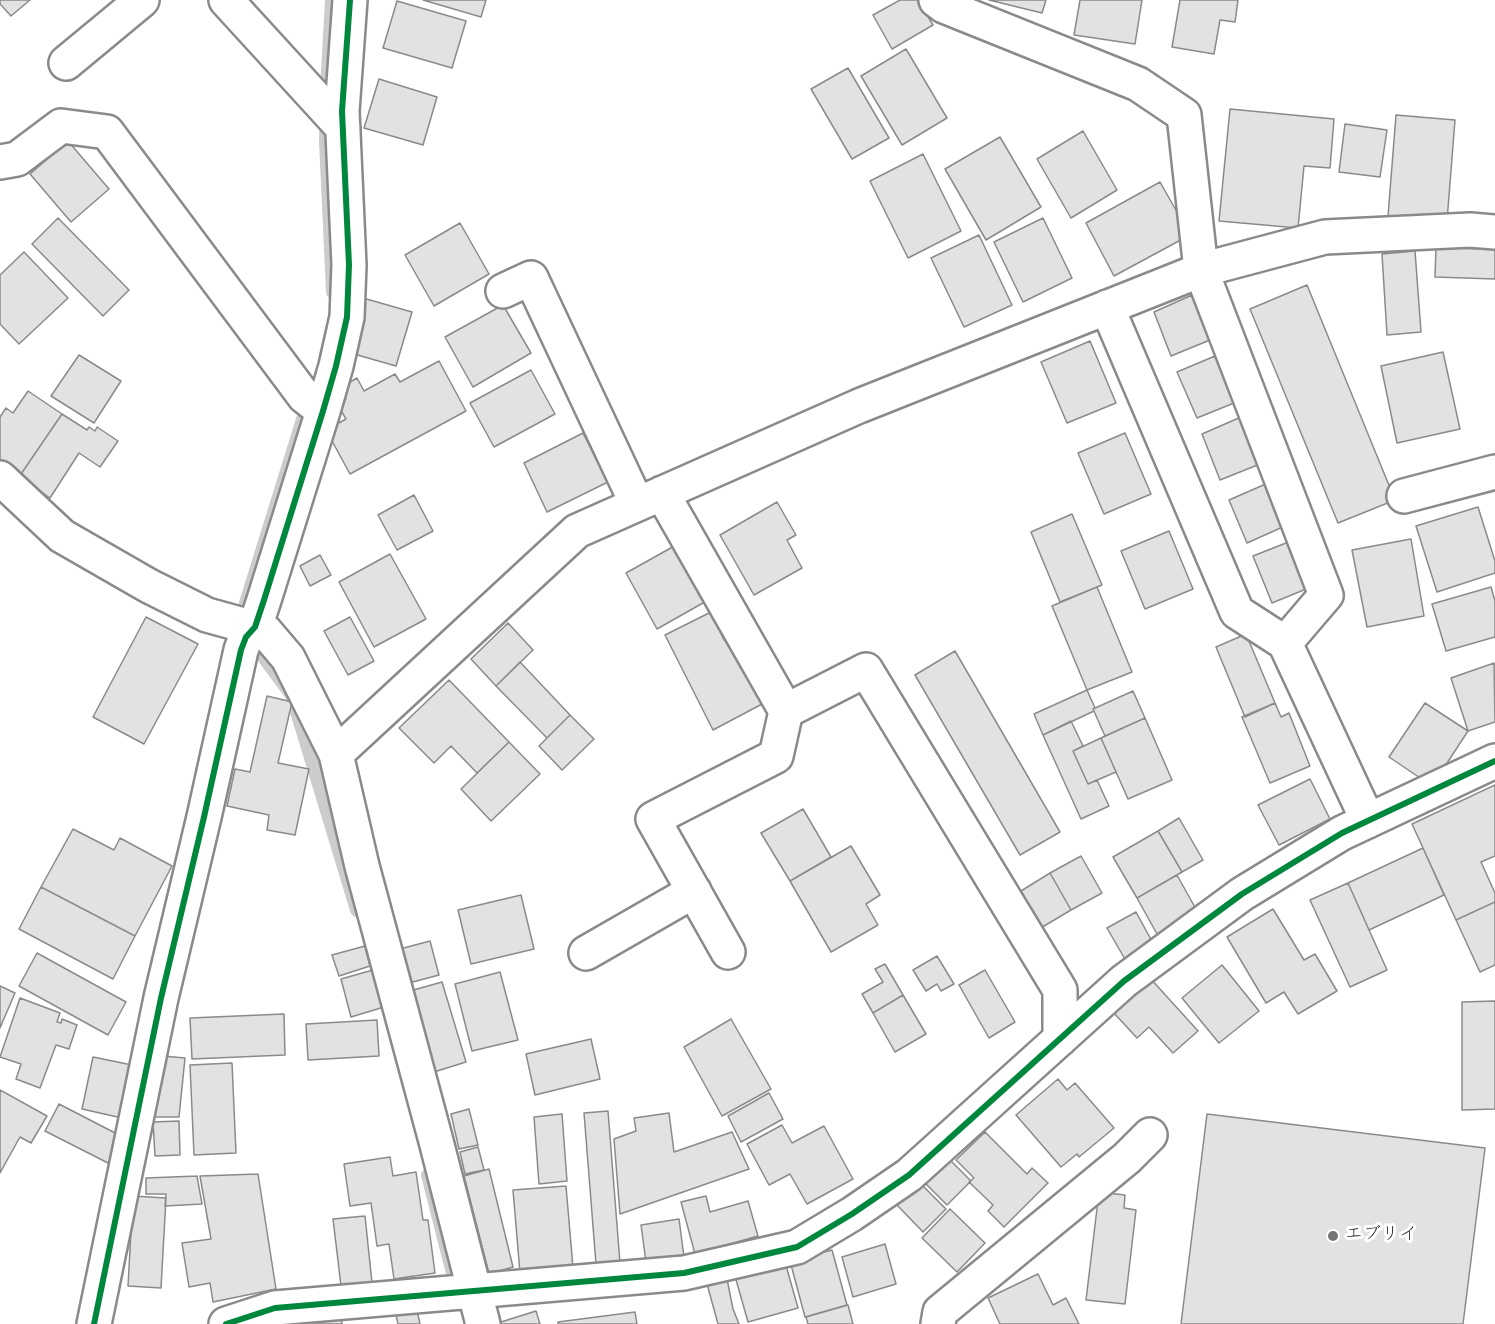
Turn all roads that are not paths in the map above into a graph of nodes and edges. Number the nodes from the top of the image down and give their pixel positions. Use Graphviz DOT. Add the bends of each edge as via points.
graph roads {
  1 [pos="142,0"];
  2 [pos="226,0"];
  3 [pos="350,0"];
  4 [pos="942,2"];
  5 [pos="66,63"];
  6 [pos="341,126"];
  7 [pos="0,162"];
  8 [pos="1495,232"];
  9 [pos="1201,270"];
  10 [pos="503,291"];
  11 [pos="1107,306"];
  12 [pos="314,403"];
  13 [pos="1495,472"];
  14 [pos="0,478"];
  15 [pos="1404,496"];
  16 [pos="650,499"];
  17 [pos="255,627"];
  18 [pos="1285,643"];
  19 [pos="786,711"];
  20 [pos="336,754"];
  21 [pos="1495,761"];
  22 [pos="1368,821"];
  23 [pos="694,891"];
  24 [pos="729,952"];
  25 [pos="586,953"];
  26 [pos="1060,1039"];
  27 [pos="1150,1135"];
  28 [pos="462,1293"];
  29 [pos="94,1324"];
  30 [pos="225,1324"];
  31 [pos="483,1324"];
  32 [pos="938,1324"];
  1 -- 5 [label="street"];
  2 -- 6 [label="street"];
  3 -- 6 [label="street"];
  4 -- 9 [label="street" via="1138,84 1184,115"];
  6 -- 12 [label="street" via="349,265 347,317 336,366"];
  7 -- 12 [label="street" via="17,159 61,126 107,132"];
  8 -- 9 [label="street" via="1326,237"];
  9 -- 11 [label="street"];
  9 -- 18 [label="street" via="1326,596"];
  10 -- 16 [label="street" via="531,278"];
  11 -- 16 [label="street" via="859,406"];
  11 -- 18 [label="street" via="1237,612"];
  12 -- 17 [label="street"];
  13 -- 15 [label="street"];
  14 -- 17 [label="street" via="62,536 207,615"];
  16 -- 19 [label="street"];
  16 -- 20 [label="street" via="577,531"];
  17 -- 20 [label="street" via="273,638 288,658"];
  17 -- 29 [label="street" via="241,650 161,998"];
  18 -- 22 [label="street"];
  19 -- 23 [label="street" via="776,756 653,819"];
  19 -- 26 [label="street" via="866,670 1060,990"];
  20 -- 28 [label="street" via="436,1141"];
  21 -- 22 [label="street"];
  22 -- 26 [label="street" via="1242,894 1124,981"];
  23 -- 24 [label="street"];
  23 -- 25 [label="street"];
  26 -- 28 [label="street" via="909,1175 797,1247 684,1273"];
  27 -- 32 [label="street" via="940,1312"];
  28 -- 30 [label="street" via="275,1308"];
  28 -- 31 [label="street"];
}
